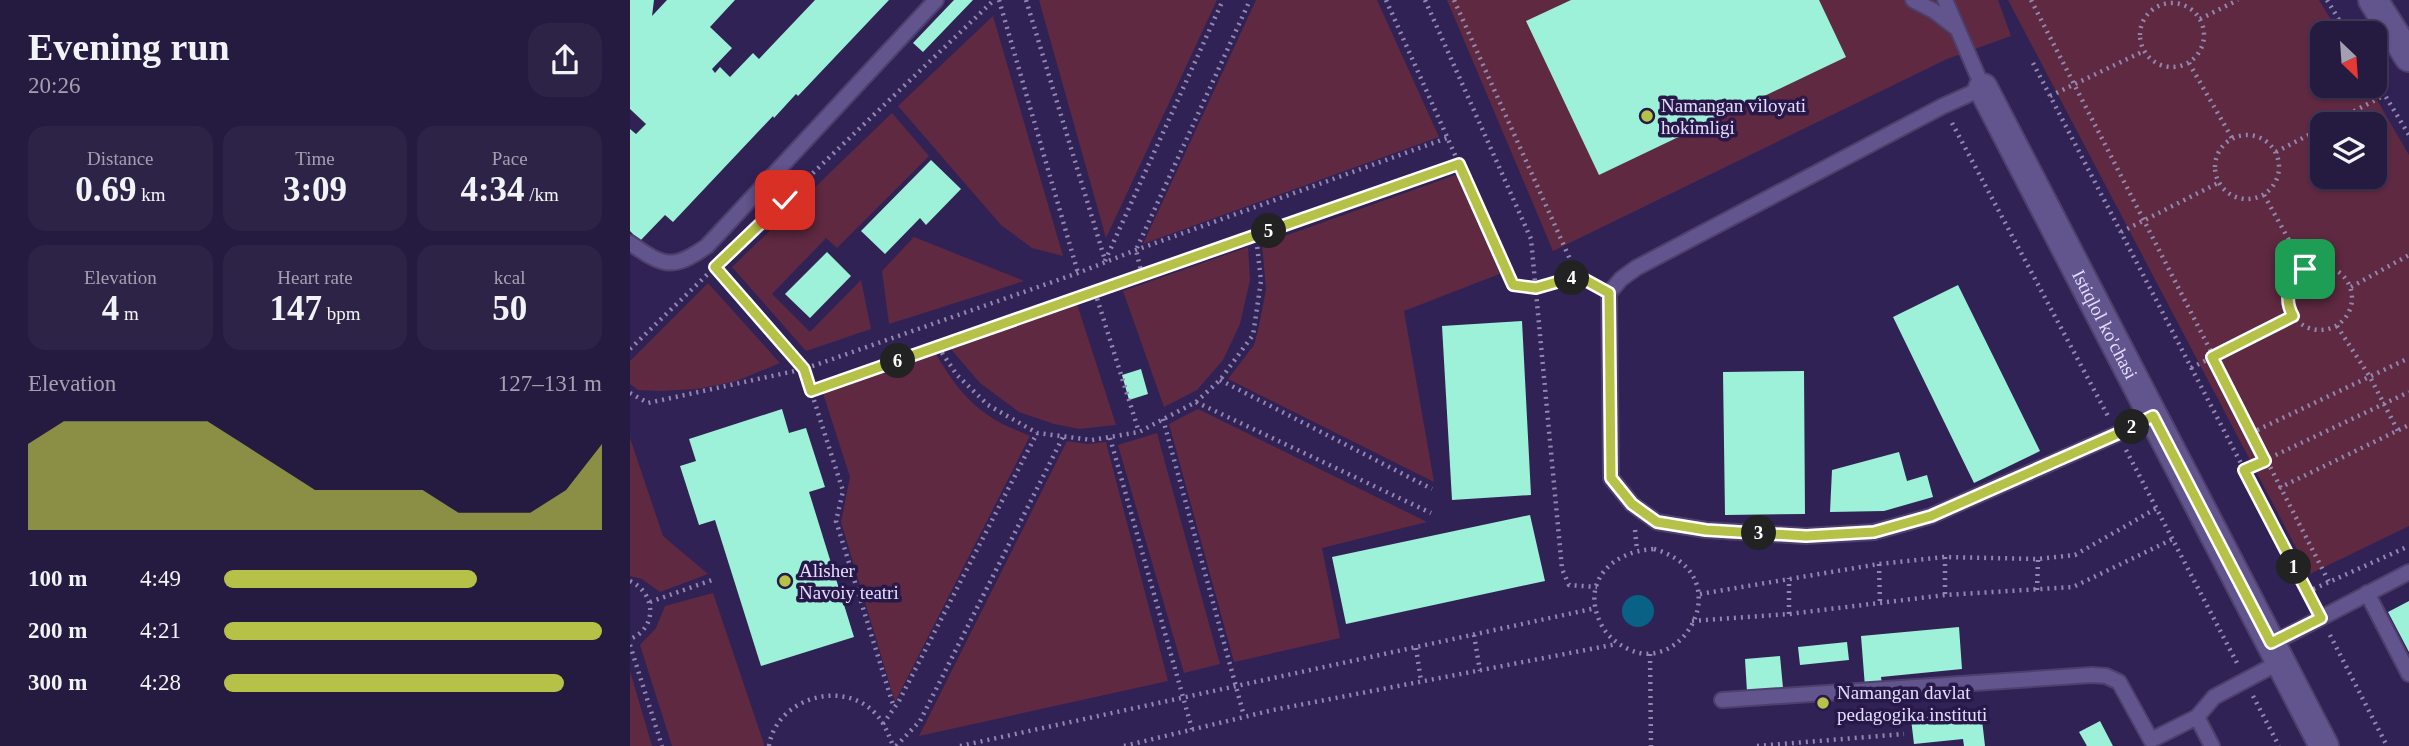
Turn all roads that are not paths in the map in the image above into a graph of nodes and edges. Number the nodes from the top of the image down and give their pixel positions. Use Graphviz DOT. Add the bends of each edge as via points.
graph roads {
  1 [pos="936,0"];
  2 [pos="1913,0"];
  3 [pos="1945,0"];
  4 [pos="2373,0"];
  5 [pos="1958,29"];
  6 [pos="2409,57"];
  7 [pos="1983,88"];
  8 [pos="630,243"];
  9 [pos="2153,416"];
  10 [pos="2409,572"];
  11 [pos="2367,593"];
  12 [pos="2276,653"];
  13 [pos="2409,674"];
  14 [pos="1723,700"];
  15 [pos="2197,717"];
  16 [pos="2148,744"];
  17 [pos="2212,746"];
  18 [pos="2324,746"];
  1 -- 8 [label="lane" via="707,246 677,263 657,262"];
  2 -- 5 [label="lane"];
  3 -- 5 [label="lane"];
  4 -- 6 [label="street"];
  5 -- 7 [label="lane"];
  7 -- 9 [label="street, Istiqlol ko'chasi"];
  7 -- 9 [label="lane" via="1620,279 1609,293 1611,478 1632,504 1657,522 1806,536 1874,532 1931,516"];
  9 -- 12 [label="street, Istiqlol ko'chasi"];
  10 -- 11 [label="lane"];
  11 -- 12 [label="lane" via="2321,618"];
  11 -- 13 [label="lane"];
  12 -- 15 [label="lane" via="2214,697"];
  12 -- 18 [label="street, Istiqlol ko'chasi"];
  14 -- 16 [label="lane" via="2106,676 2119,681"];
  15 -- 16 [label="lane"];
  15 -- 17 [label="lane"];
}
